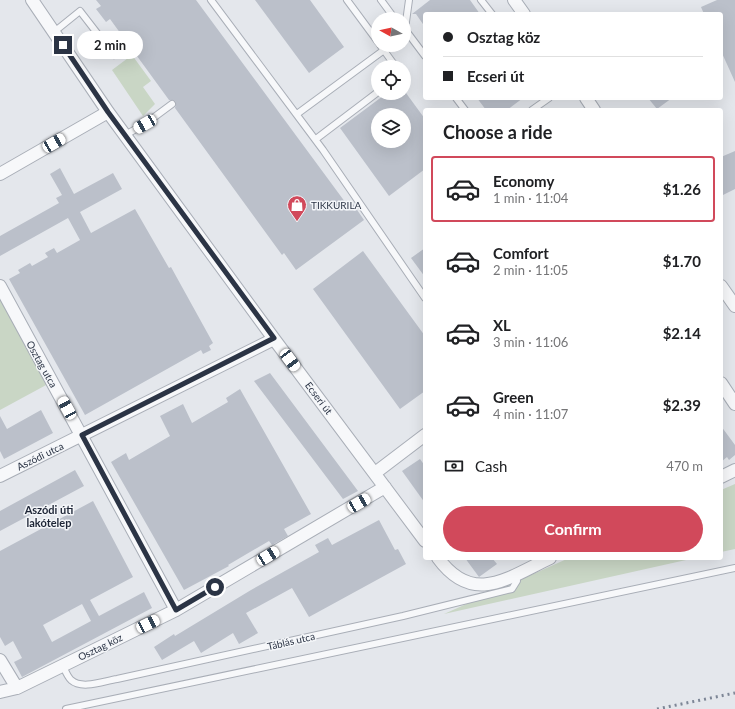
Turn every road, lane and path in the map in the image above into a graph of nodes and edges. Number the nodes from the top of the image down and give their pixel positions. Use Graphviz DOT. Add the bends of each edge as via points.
graph roads {
  1 [pos="32,0"];
  2 [pos="211,0"];
  3 [pos="347,0"];
  4 [pos="381,0"];
  5 [pos="409,0"];
  6 [pos="481,0"];
  7 [pos="514,0"];
  8 [pos="390,12"];
  9 [pos="407,12"];
  10 [pos="490,12"];
  11 [pos="523,12"];
  12 [pos="54,32"];
  13 [pos="371,33"];
  14 [pos="411,38"];
  15 [pos="377,52"];
  16 [pos="423,53"];
  17 [pos="114,55"];
  18 [pos="371,97"];
  19 [pos="546,100"];
  20 [pos="172,104"];
  21 [pos="535,108"];
  22 [pos="108,112"];
  23 [pos="297,114"];
  24 [pos="125,136"];
  25 [pos="316,139"];
  26 [pos="0,174"];
  27 [pos="0,286"];
  28 [pos="723,289"];
  29 [pos="423,295"];
  30 [pos="735,306"];
  31 [pos="274,338"];
  32 [pos="723,386"];
  33 [pos="735,404"];
  34 [pos="82,435"];
  35 [pos="423,437"];
  36 [pos="735,470"];
  37 [pos="375,473"];
  38 [pos="723,475"];
  39 [pos="0,476"];
  40 [pos="385,487"];
  41 [pos="423,538"];
  42 [pos="440,560"];
  43 [pos="546,560"];
  44 [pos="735,568"];
  45 [pos="516,574"];
  46 [pos="176,610"];
  47 [pos="0,660"];
  48 [pos="63,666"];
  49 [pos="17,688"];
  50 [pos="0,692"];
  51 [pos="66,709"];
  1 -- 12 [label="street, Ecseri út"];
  2 -- 23 [label="lane"];
  3 -- 13 [label="lane"];
  4 -- 8 [label="lane"];
  5 -- 9 [label="lane"];
  6 -- 10 [label="lane"];
  7 -- 11 [label="street"];
  12 -- 17 [label="lane" via="80,11"];
  12 -- 22 [label="street, Ecseri út"];
  14 -- 16 [label="lane"];
  15 -- 23 [label="lane"];
  18 -- 25 [label="lane"];
  19 -- 21 [label="lane"];
  20 -- 24 [label="lane"];
  22 -- 24 [label="street, Ecseri út"];
  22 -- 26 [label="street"];
  23 -- 25 [label="lane"];
  24 -- 31 [label="street, Ecseri út"];
  25 -- 29 [label="lane"];
  27 -- 34 [label="street, Osztag utca"];
  28 -- 30 [label="street"];
  31 -- 34 [label="street, Aszódi utca"];
  31 -- 37 [label="street, Ecseri út"];
  32 -- 33 [label="street"];
  34 -- 39 [label="street, Aszódi utca"];
  34 -- 46 [label="street, Osztag utca"];
  35 -- 37 [label="street"];
  36 -- 38 [label="street"];
  37 -- 40 [label="street, Ecseri út"];
  40 -- 41 [label="street, Ecseri út"];
  40 -- 46 [label="street, Osztag köz"];
  42 -- 45 [label="street" via="456,578 472,584 495,584"];
  43 -- 45 [label="street"];
  44 -- 51 [label="lane"];
  45 -- 48 [label="lane, Táblás utca" via="517,581 512,588 505,590 403,616 117,679 79,684 69,679"];
  46 -- 48 [label="street, Osztag köz"];
  47 -- 49 [label="street"];
  48 -- 49 [label="street, Osztag köz"];
  49 -- 50 [label="street, Osztag köz"];
}
